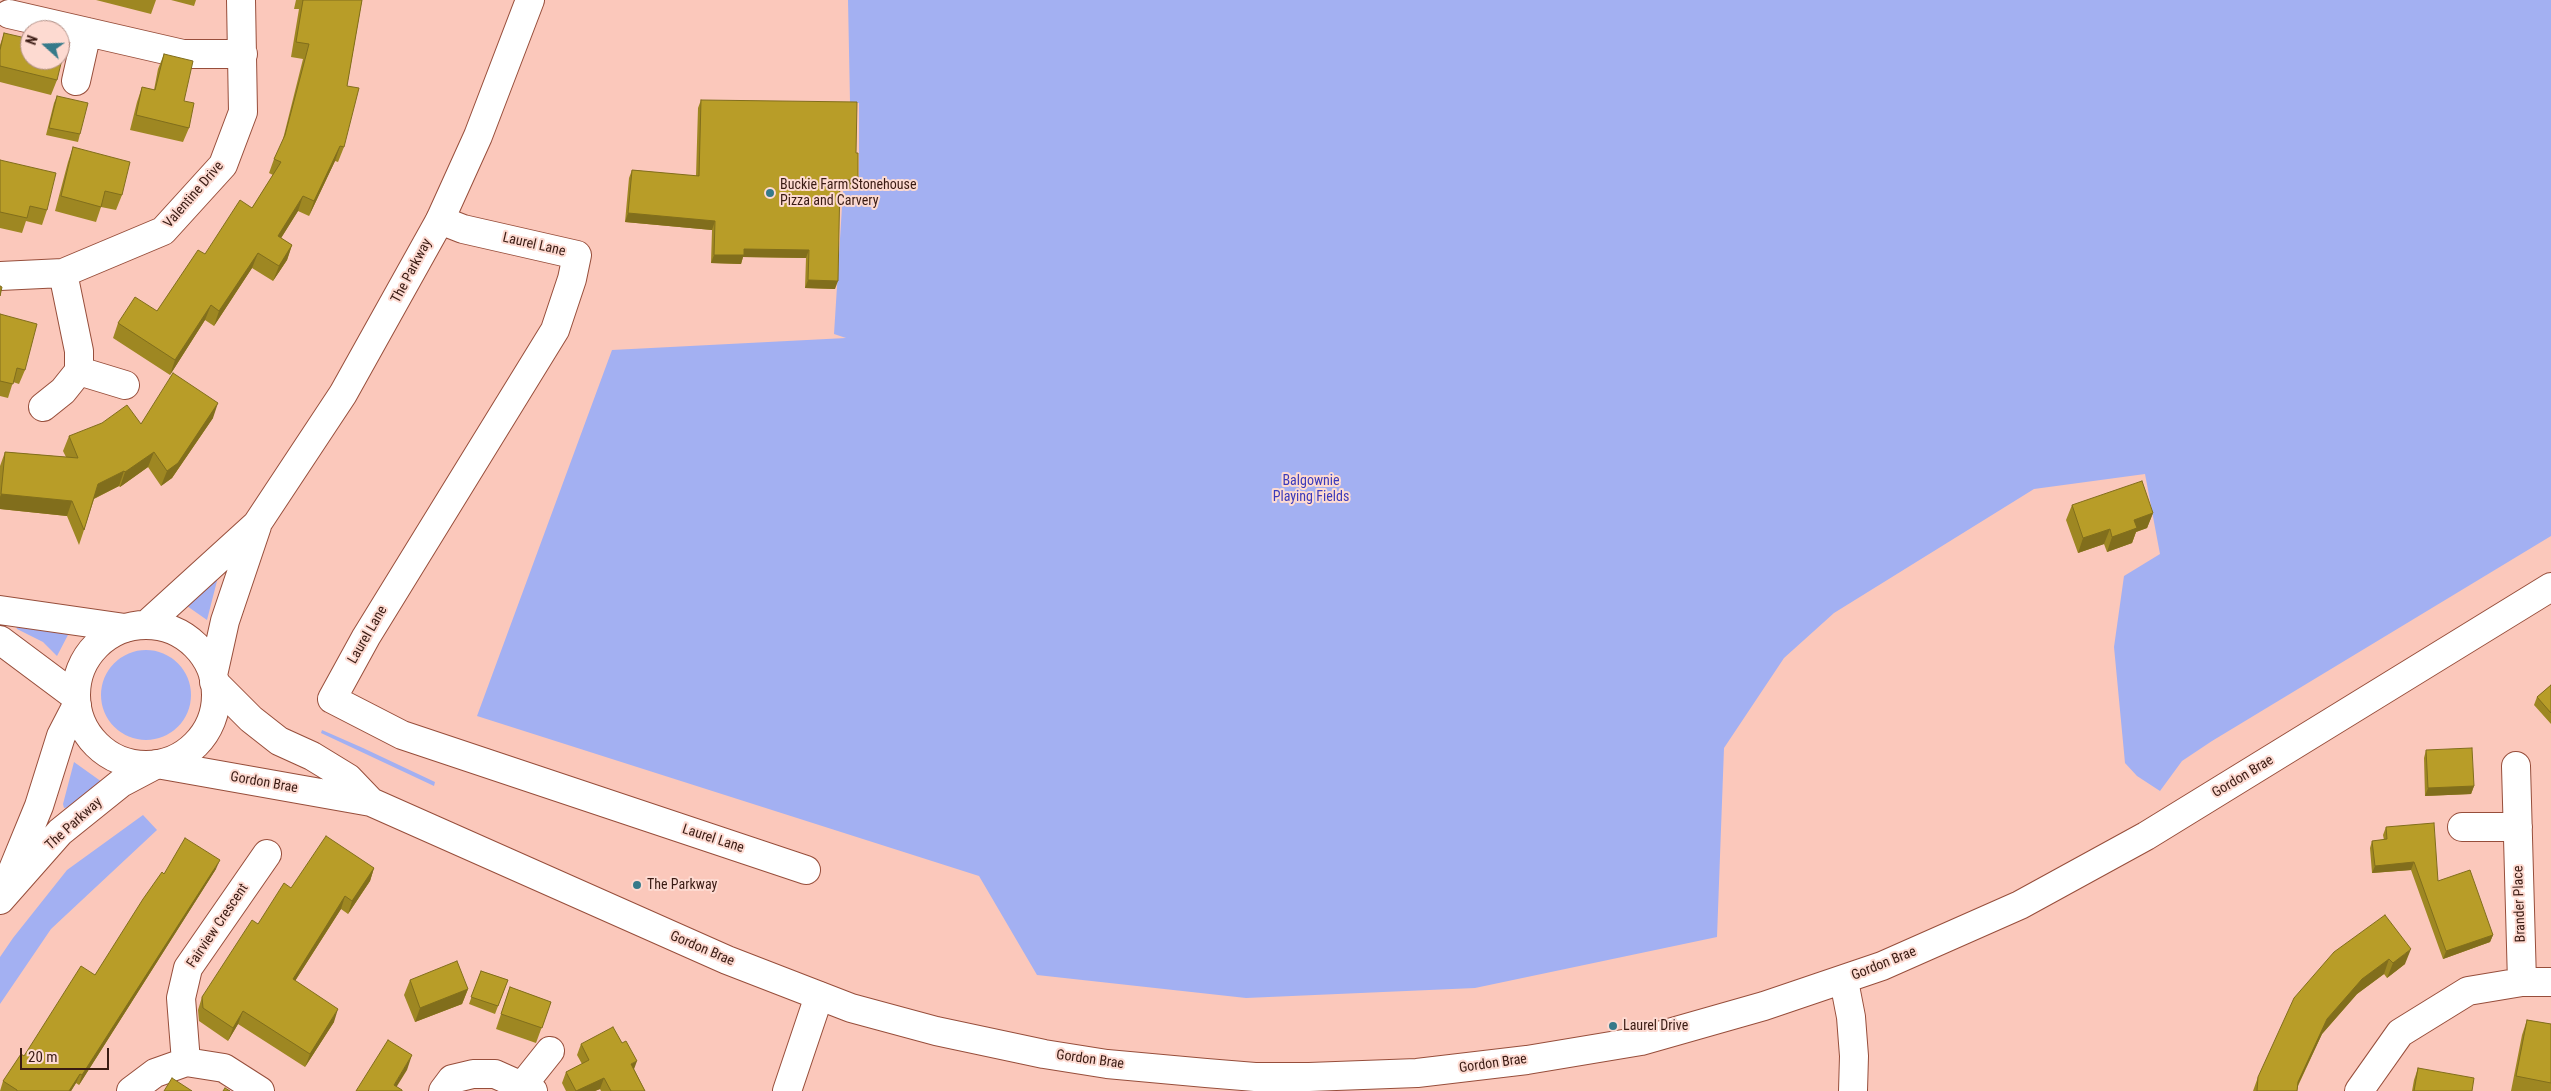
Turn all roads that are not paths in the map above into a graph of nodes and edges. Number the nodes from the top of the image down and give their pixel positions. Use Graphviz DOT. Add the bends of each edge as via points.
graph roads {
  1 [pos="241,0"];
  2 [pos="530,0"];
  3 [pos="9,14"];
  4 [pos="87,32"];
  5 [pos="243,54"];
  6 [pos="76,81"];
  7 [pos="440,220"];
  8 [pos="63,273"];
  9 [pos="0,276"];
  10 [pos="79,371"];
  11 [pos="125,385"];
  12 [pos="43,407"];
  13 [pos="257,524"];
  14 [pos="2551,587"];
  15 [pos="0,610"];
  16 [pos="136,626"];
  17 [pos="0,640"];
  18 [pos="214,678"];
  19 [pos="76,700"];
  20 [pos="157,764"];
  21 [pos="2516,766"];
  22 [pos="371,802"];
  23 [pos="2462,827"];
  24 [pos="2518,827"];
  25 [pos="267,854"];
  26 [pos="806,870"];
  27 [pos="1,898"];
  28 [pos="1844,981"];
  29 [pos="2522,982"];
  30 [pos="2551,982"];
  31 [pos="819,996"];
  32 [pos="550,1051"];
  33 [pos="186,1062"];
  34 [pos="527,1088"];
  35 [pos="131,1091"];
  36 [pos="260,1091"];
  37 [pos="443,1091"];
  38 [pos="786,1091"];
  39 [pos="1853,1091"];
  40 [pos="2359,1091"];
  1 -- 5 [label="main road, Valentine Drive"];
  2 -- 7 [label="main road, The Parkway" via="478,136"];
  3 -- 4 [label="main road"];
  4 -- 5 [label="main road" via="183,54"];
  4 -- 6 [label="main road"];
  5 -- 8 [label="main road, Valentine Drive" via="243,112 223,165 163,231"];
  7 -- 13 [label="main road, The Parkway" via="343,394"];
  7 -- 26 [label="main road, Laurel Lane" via="577,255 572,280 555,330 366,637 332,699 402,735"];
  8 -- 9 [label="main road, Valentine Drive"];
  8 -- 10 [label="main road" via="79,351"];
  10 -- 11 [label="main road"];
  10 -- 12 [label="main road" via="63,391"];
  13 -- 16 [label="main road, The Parkway"];
  13 -- 18 [label="main road, The Parkway" via="225,621"];
  14 -- 28 [label="main road, Gordon Brae" via="2146,836 2020,905"];
  15 -- 16 [label="main road"];
  16 -- 18 [label="main road" via="169,628 188,639 204,655"];
  16 -- 19 [label="main road" via="105,638 89,653 79,673"];
  17 -- 19 [label="main road"];
  18 -- 20 [label="main road" via="215,704 209,725 196,744 178,757"];
  18 -- 22 [label="main road, Gordon Brae" via="251,719 279,741 348,778"];
  19 -- 20 [label="main road" via="82,723 104,752 121,760"];
  19 -- 27 [label="main road, The Parkway" via="39,806"];
  20 -- 22 [label="main road, Gordon Brae"];
  20 -- 27 [label="main road, The Parkway" via="121,783 60,832"];
  21 -- 24 [label="main road, Brander Place"];
  22 -- 31 [label="main road, Gordon Brae" via="650,928"];
  23 -- 24 [label="main road"];
  24 -- 29 [label="main road, Brander Place"];
  25 -- 33 [label="main road, Fairview Crescent" via="188,968 181,998"];
  28 -- 31 [label="main road, Gordon Brae" via="1641,1041 1445,1071 1319,1077 1255,1077 1107,1064 936,1031"];
  28 -- 39 [label="main road" via="1852,1027"];
  29 -- 30 [label="main road"];
  29 -- 40 [label="main road" via="2468,991 2400,1033"];
  31 -- 38 [label="main road"];
  32 -- 34 [label="main road"];
  33 -- 35 [label="main road" via="155,1073"];
  33 -- 36 [label="main road" via="224,1068"];
  34 -- 37 [label="main road" via="495,1074 473,1074 452,1079"];
}
